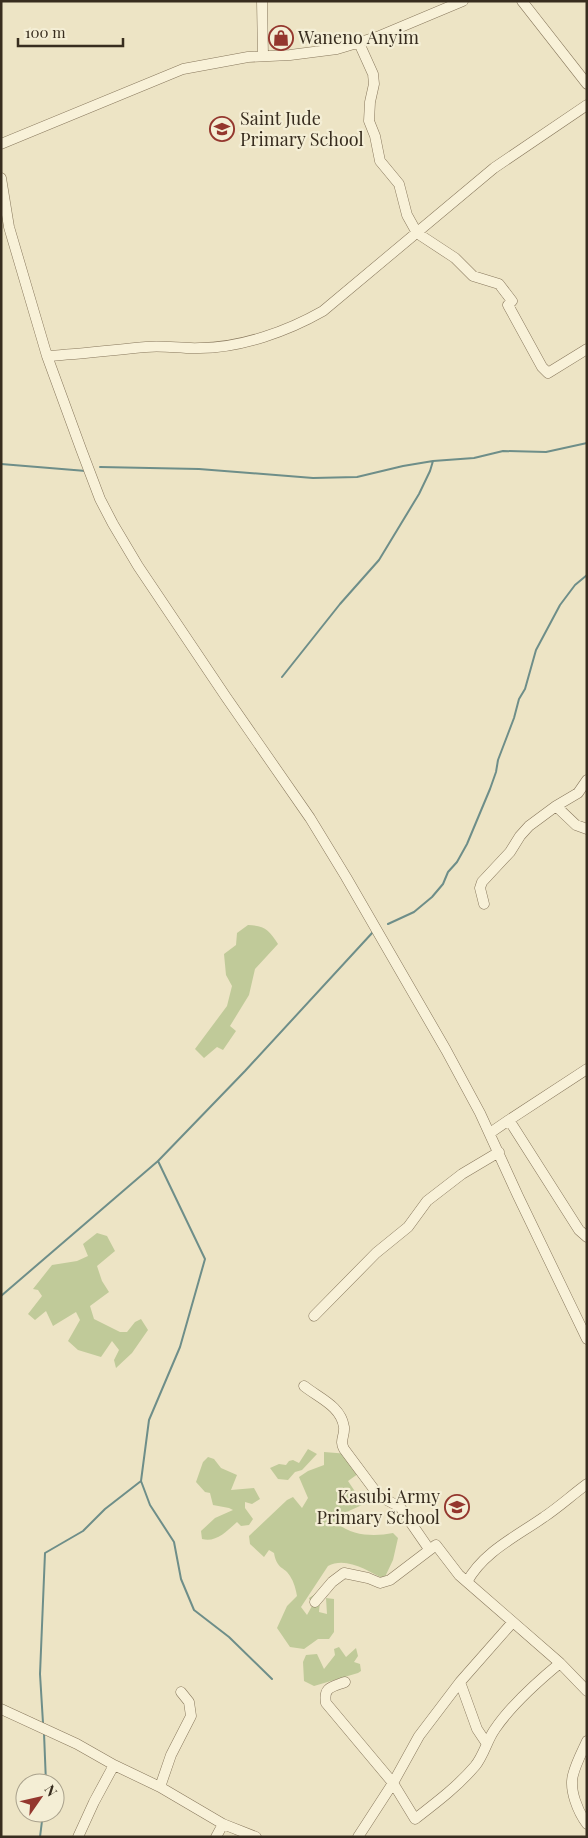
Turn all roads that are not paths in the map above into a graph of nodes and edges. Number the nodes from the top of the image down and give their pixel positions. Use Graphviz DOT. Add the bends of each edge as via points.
graph roads {
  1 [pos="262,1"];
  2 [pos="463,1"];
  3 [pos="522,1"];
  4 [pos="359,43"];
  5 [pos="263,56"];
  6 [pos="587,84"];
  7 [pos="587,105"];
  8 [pos="1,144"];
  9 [pos="1,178"];
  10 [pos="417,233"];
  11 [pos="587,349"];
  12 [pos="47,356"];
  13 [pos="587,780"];
  14 [pos="556,806"];
  15 [pos="587,829"];
  16 [pos="484,904"];
  17 [pos="587,1069"];
  18 [pos="509,1120"];
  19 [pos="490,1133"];
  20 [pos="499,1152"];
  21 [pos="587,1237"];
  22 [pos="314,1316"];
  23 [pos="587,1339"];
  24 [pos="304,1386"];
  25 [pos="587,1484"];
  26 [pos="429,1549"];
  27 [pos="467,1582"];
  28 [pos="315,1602"];
  29 [pos="512,1623"];
  30 [pos="560,1663"];
  31 [pos="344,1682"];
  32 [pos="460,1682"];
  33 [pos="587,1690"];
  34 [pos="181,1692"];
  35 [pos="1,1709"];
  36 [pos="587,1741"];
  37 [pos="487,1744"];
  38 [pos="114,1765"];
  39 [pos="392,1783"];
  40 [pos="160,1787"];
  41 [pos="223,1824"];
  42 [pos="587,1824"];
  43 [pos="78,1837"];
  44 [pos="216,1837"];
  45 [pos="256,1837"];
  46 [pos="358,1837"];
  1 -- 5 [label="street"];
  2 -- 4 [label="street"];
  3 -- 6 [label="street"];
  4 -- 5 [label="street" via="312,53"];
  4 -- 10 [label="street" via="373,74 369,122 380,161 399,184 407,215"];
  5 -- 8 [label="street" via="178,70"];
  7 -- 10 [label="street" via="494,168"];
  9 -- 12 [label="street" via="9,227"];
  10 -- 11 [label="street" via="455,258 473,276 503,288 512,301 508,305 548,373"];
  10 -- 12 [label="street" via="323,311 256,338 202,348 146,347"];
  12 -- 19 [label="street" via="100,499 113,524 138,566 310,818 446,1050"];
  13 -- 14 [label="street" via="578,792"];
  14 -- 15 [label="street" via="576,825"];
  14 -- 16 [label="street" via="525,829 510,852 484,879 480,888"];
  17 -- 18 [label="street"];
  18 -- 19 [label="street"];
  18 -- 21 [label="street" via="578,1230"];
  19 -- 20 [label="street"];
  20 -- 22 [label="street" via="462,1174 427,1201 408,1227 376,1253"];
  20 -- 23 [label="street"];
  24 -- 26 [label="street" via="339,1412 344,1429 341,1440 344,1449 379,1496 400,1507"];
  25 -- 27 [label="street" via="483,1560"];
  26 -- 27 [label="street" via="436,1545"];
  26 -- 28 [label="street" via="383,1583 344,1573"];
  27 -- 29 [label="street"];
  29 -- 30 [label="street"];
  29 -- 32 [label="street"];
  30 -- 33 [label="street"];
  30 -- 37 [label="street" via="508,1712"];
  31 -- 39 [label="street" via="327,1689 324,1694 326,1703"];
  32 -- 37 [label="street" via="477,1729"];
  32 -- 39 [label="street" via="419,1736"];
  34 -- 40 [label="street" via="189,1702 191,1716 171,1755"];
  35 -- 38 [label="street"];
  36 -- 42 [label="street" via="572,1782 578,1810"];
  37 -- 39 [label="street" via="480,1760 455,1787 415,1819"];
  38 -- 40 [label="street"];
  38 -- 43 [label="street"];
  39 -- 46 [label="street"];
  40 -- 41 [label="street"];
  41 -- 44 [label="street"];
  41 -- 45 [label="street"];
}
